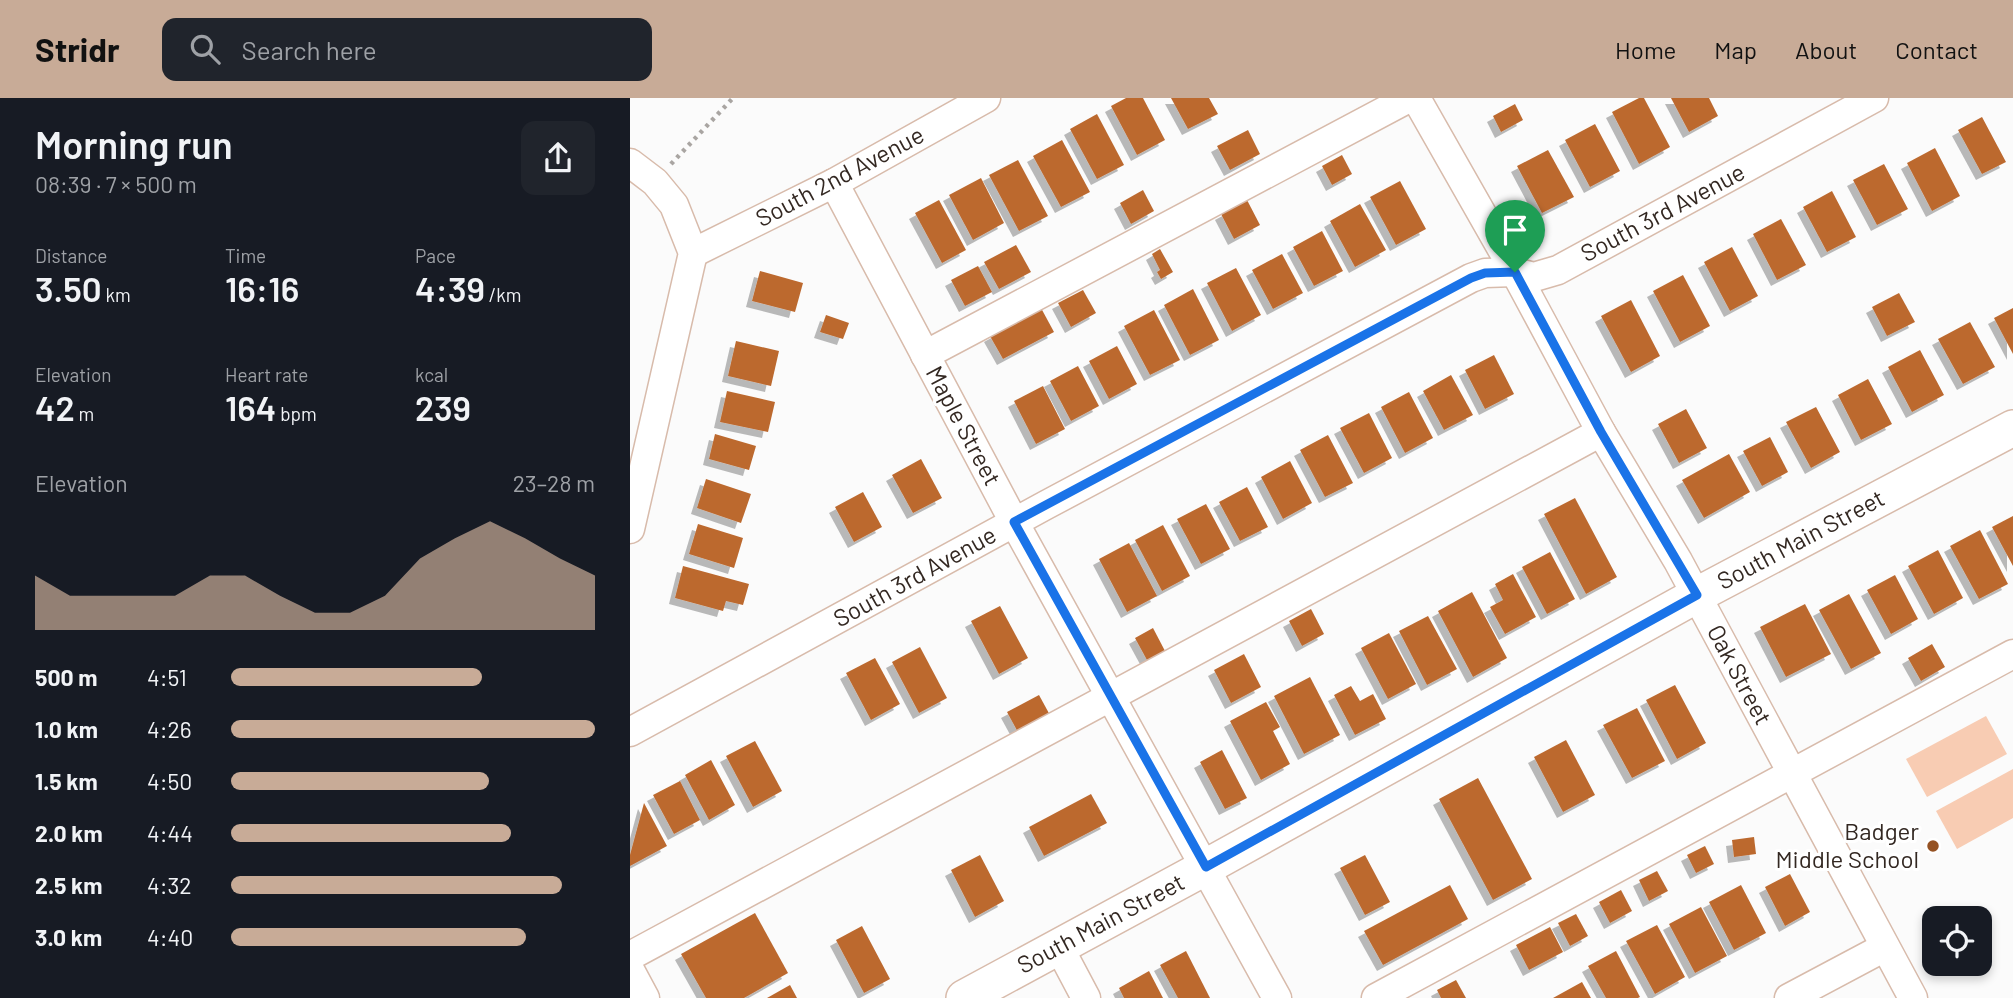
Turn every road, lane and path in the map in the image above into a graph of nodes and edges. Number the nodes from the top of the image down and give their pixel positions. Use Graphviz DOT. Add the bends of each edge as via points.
graph roads {
  1 [pos="733,98"];
  2 [pos="986,98"];
  3 [pos="1409,98"];
  4 [pos="1416,98"];
  5 [pos="1874,98"];
  6 [pos="630,163"];
  7 [pos="654,183"];
  8 [pos="834,183"];
  9 [pos="693,253"];
  10 [pos="1515,272"];
  11 [pos="925,355"];
  12 [pos="2013,428"];
  13 [pos="1601,432"];
  14 [pos="1014,522"];
  15 [pos="630,529"];
  16 [pos="1697,595"];
  17 [pos="2013,653"];
  18 [pos="1111,696"];
  19 [pos="630,732"];
  20 [pos="1792,773"];
  21 [pos="1206,867"];
  22 [pos="1059,947"];
  23 [pos="1885,947"];
  24 [pos="630,956"];
  25 [pos="630,970"];
  26 [pos="971,996"];
  27 [pos="645,998"];
  28 [pos="1086,998"];
  29 [pos="1277,998"];
  30 [pos="1376,998"];
  31 [pos="1789,998"];
  32 [pos="1913,998"];
  1 -- 7 [label="path"];
  2 -- 8 [label="street, South 2nd Avenue"];
  3 -- 11 [label="street"];
  4 -- 10 [label="street, Oak Street"];
  5 -- 10 [label="street, South 3rd Avenue" via="1558,270 1534,277"];
  6 -- 7 [label="street"];
  7 -- 9 [label="street" via="674,205"];
  8 -- 9 [label="street, South 2nd Avenue"];
  8 -- 11 [label="street, Maple Street"];
  9 -- 15 [label="street"];
  10 -- 13 [label="street, Oak Street"];
  10 -- 14 [label="street, South 3rd Avenue" via="1471,278"];
  11 -- 14 [label="street, Maple Street"];
  12 -- 16 [label="main road, South Main Street"];
  13 -- 16 [label="street, Oak Street"];
  13 -- 18 [label="street"];
  14 -- 18 [label="street, Maple Street"];
  14 -- 19 [label="street, South 3rd Avenue"];
  16 -- 20 [label="street, Oak Street"];
  16 -- 21 [label="main road, South Main Street"];
  17 -- 20 [label="street"];
  18 -- 21 [label="street, Maple Street"];
  18 -- 24 [label="street"];
  20 -- 23 [label="street, Oak Street"];
  20 -- 30 [label="street"];
  21 -- 22 [label="main road, South Main Street"];
  21 -- 29 [label="street, Maple Street"];
  22 -- 26 [label="main road, South Main Street"];
  22 -- 28 [label="street"];
  23 -- 31 [label="street"];
  23 -- 32 [label="street, Oak Street"];
  25 -- 27 [label="street"];
}
